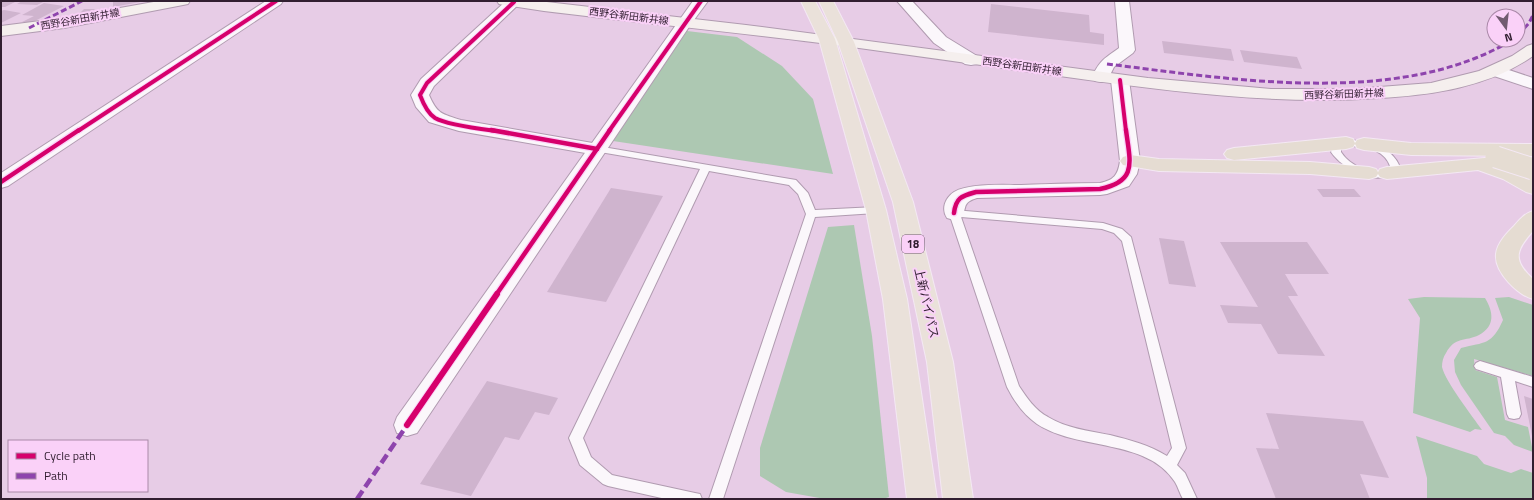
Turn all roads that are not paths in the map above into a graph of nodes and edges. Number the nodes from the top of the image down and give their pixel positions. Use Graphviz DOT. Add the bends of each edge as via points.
graph roads {
  1 [pos="183,1"];
  2 [pos="276,1"];
  3 [pos="701,1"];
  4 [pos="808,1"];
  5 [pos="826,1"];
  6 [pos="904,1"];
  7 [pos="1122,1"];
  8 [pos="509,2"];
  9 [pos="685,22"];
  10 [pos="5,32"];
  11 [pos="836,40"];
  12 [pos="1533,50"];
  13 [pos="971,60"];
  14 [pos="1497,71"];
  15 [pos="1101,77"];
  16 [pos="1120,80"];
  17 [pos="1533,84"];
  18 [pos="1355,144"];
  19 [pos="597,149"];
  20 [pos="1411,149"];
  21 [pos="1533,150"];
  22 [pos="1129,156"];
  23 [pos="1533,160"];
  24 [pos="1447,167"];
  25 [pos="706,168"];
  26 [pos="1533,169"];
  27 [pos="1378,173"];
  28 [pos="1,182"];
  29 [pos="1533,188"];
  30 [pos="876,210"];
  31 [pos="811,214"];
  32 [pos="954,214"];
  33 [pos="1533,218"];
  34 [pos="1533,291"];
  35 [pos="1480,366"];
  36 [pos="1507,374"];
  37 [pos="1533,382"];
  38 [pos="1514,414"];
  39 [pos="407,425"];
  40 [pos="1170,464"];
  41 [pos="695,499"];
  42 [pos="716,499"];
  43 [pos="922,499"];
  44 [pos="958,499"];
  45 [pos="1190,499"];
  1 -- 10 [label="main road, 西野谷新田新井線"];
  2 -- 28 [label="street"];
  3 -- 9 [label="street"];
  4 -- 11 [label="highway, 上新バイパス / 18"];
  5 -- 11 [label="highway, 上新バイパス / 18"];
  6 -- 13 [label="street" via="940,40"];
  7 -- 15 [label="street" via="1127,50 1107,64"];
  8 -- 9 [label="main road, 西野谷新田新井線"];
  8 -- 19 [label="street" via="427,83 420,95 425,107 435,118 459,125"];
  9 -- 11 [label="main road, 西野谷新田新井線"];
  9 -- 19 [label="street"];
  11 -- 13 [label="main road, 西野谷新田新井線"];
  11 -- 30 [label="highway, 上新バイパス / 18"];
  11 -- 44 [label="highway, 上新バイパス / 18" via="903,202 940,362"];
  12 -- 14 [label="main road, 西野谷新田新井線"];
  13 -- 15 [label="main road, 西野谷新田新井線"];
  14 -- 16 [label="main road, 西野谷新田新井線" via="1439,86 1342,96 1263,94"];
  14 -- 17 [label="street"];
  15 -- 16 [label="main road, 西野谷新田新井線"];
  16 -- 22 [label="street"];
  18 -- 20 [label="highway"];
  18 -- 22 [label="highway" via="1192,158"];
  18 -- 27 [label="lane" via="1383,151 1390,156 1396,167 1393,171"];
  18 -- 27 [label="lane" via="1337,148 1338,157 1350,167"];
  19 -- 25 [label="lane"];
  19 -- 39 [label="street"];
  20 -- 21 [label="highway"];
  20 -- 26 [label="highway, bridge" via="1496,157"];
  22 -- 27 [label="highway" via="1159,165 1310,168"];
  22 -- 32 [label="street" via="1128,174 1123,181 1114,186 1082,190 976,192 962,196 955,204"];
  23 -- 24 [label="highway"];
  24 -- 27 [label="highway"];
  24 -- 29 [label="highway" via="1484,167 1500,170"];
  25 -- 31 [label="lane" via="792,182 803,193"];
  25 -- 41 [label="lane" via="576,438 585,461 608,480"];
  30 -- 31 [label="lane"];
  30 -- 43 [label="highway, 上新バイパス / 18" via="895,299"];
  31 -- 42 [label="lane"];
  32 -- 40 [label="lane" via="1013,387 1027,408 1047,423 1071,433 1146,450"];
  32 -- 40 [label="lane" via="1103,226 1118,231 1127,240 1180,448"];
  33 -- 34 [label="highway" via="1508,248 1506,260 1522,283"];
  35 -- 36 [label="lane"];
  36 -- 37 [label="lane"];
  36 -- 38 [label="lane"];
  40 -- 45 [label="lane" via="1186,486"];
}
